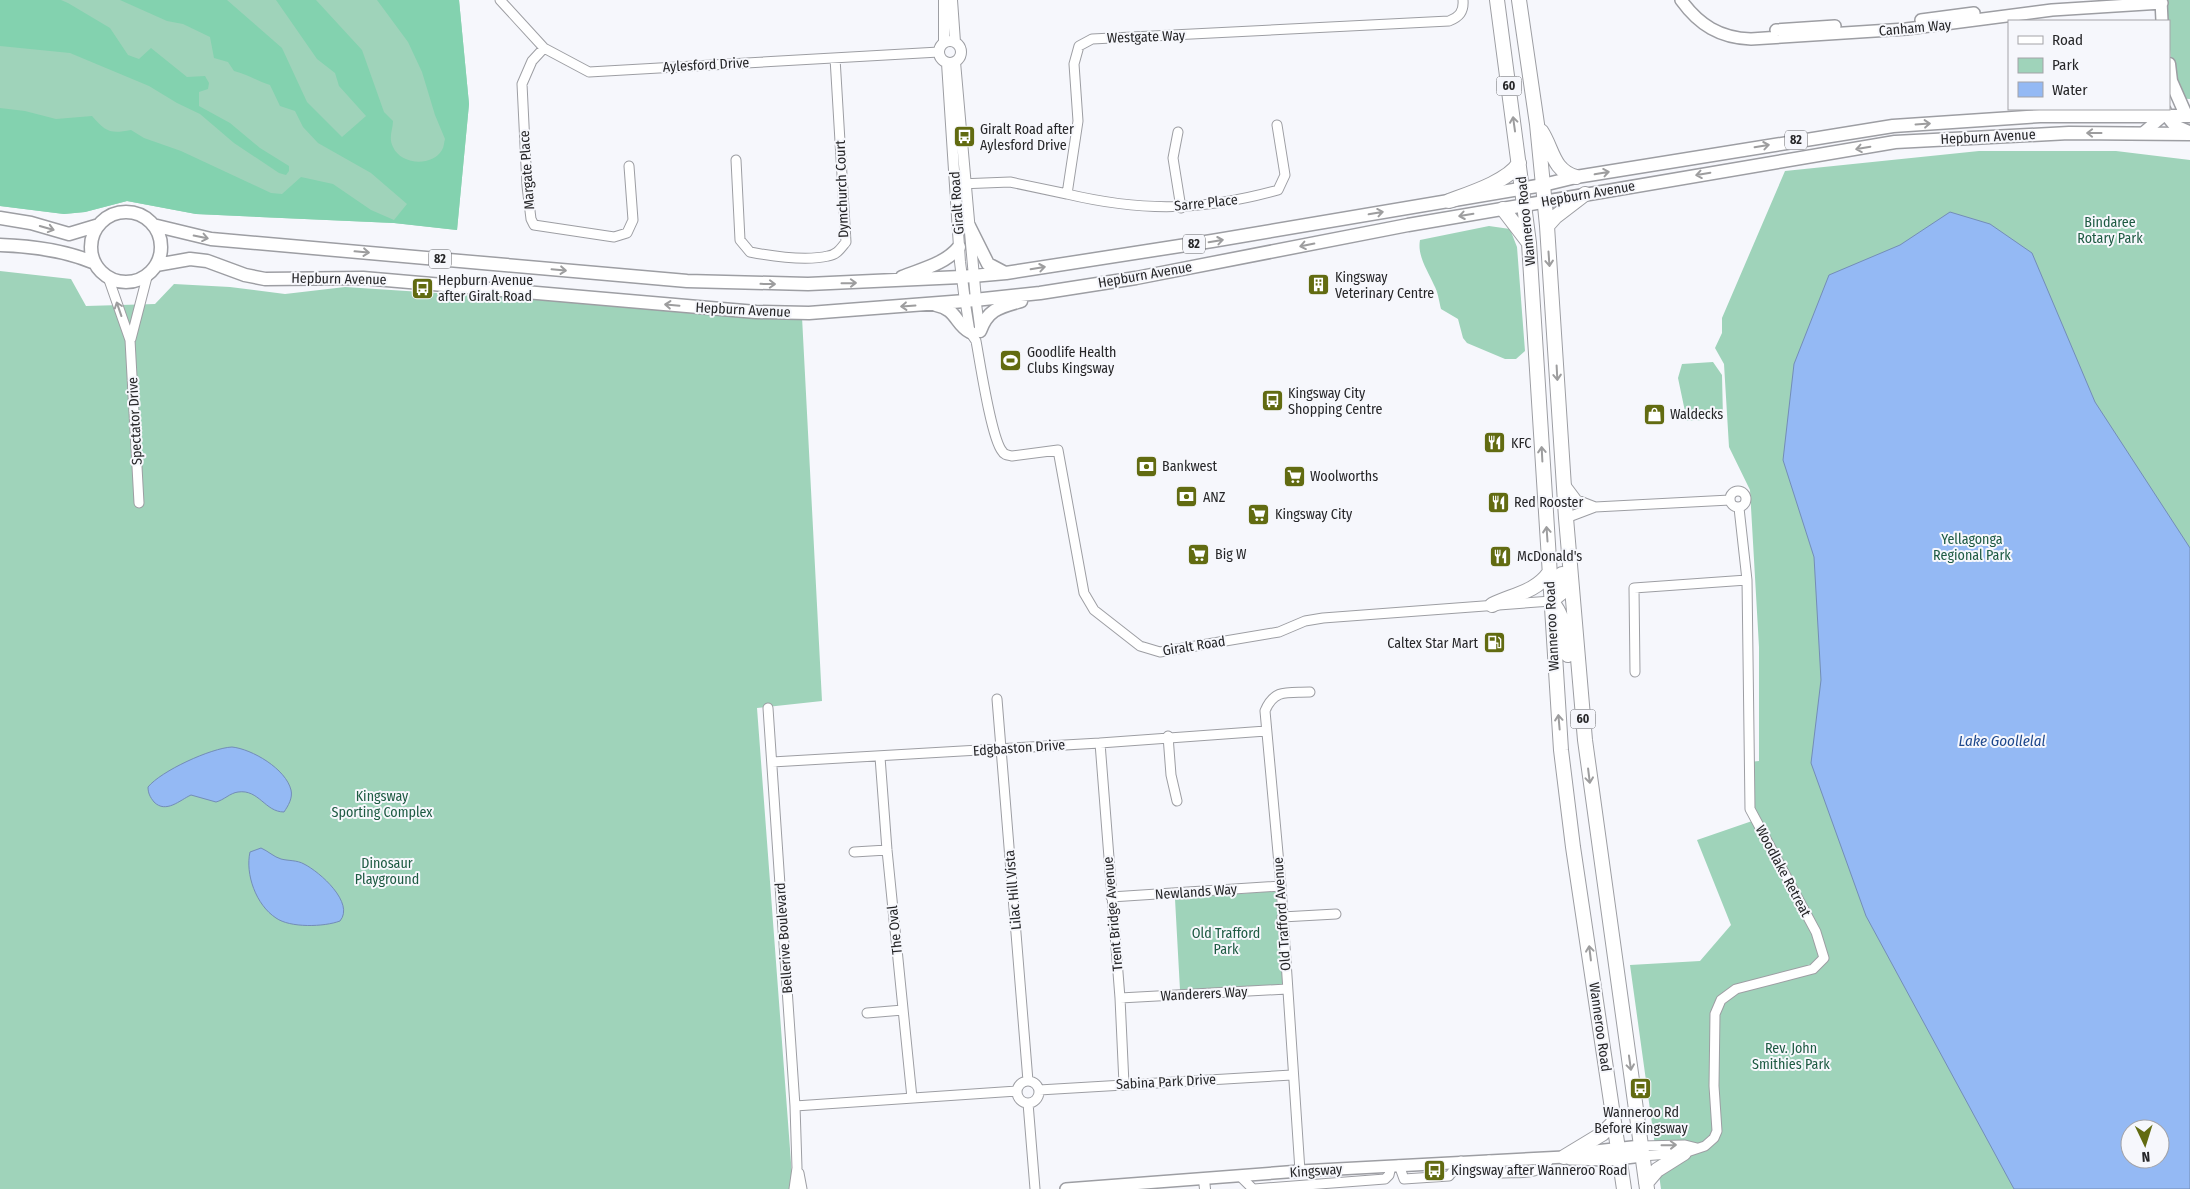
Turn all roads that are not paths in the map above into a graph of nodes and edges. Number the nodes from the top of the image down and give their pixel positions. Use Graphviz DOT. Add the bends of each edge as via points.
graph roads {
  1 [pos="500,0"];
  2 [pos="944,0"];
  3 [pos="952,0"];
  4 [pos="1463,0"];
  5 [pos="1497,0"];
  6 [pos="1519,0"];
  7 [pos="1681,0"];
  8 [pos="1691,0"];
  9 [pos="2092,0"];
  10 [pos="2158,2"];
  11 [pos="2154,20"];
  12 [pos="2162,20"];
  13 [pos="944,42"];
  14 [pos="955,42"];
  15 [pos="544,48"];
  16 [pos="939,52"];
  17 [pos="835,58"];
  18 [pos="951,62"];
  19 [pos="2170,73"];
  20 [pos="2103,110"];
  21 [pos="2163,111"];
  22 [pos="2091,114"];
  23 [pos="2188,115"];
  24 [pos="1537,124"];
  25 [pos="1277,125"];
  26 [pos="1178,132"];
  27 [pos="2143,133"];
  28 [pos="2190,133"];
  29 [pos="736,160"];
  30 [pos="1519,163"];
  31 [pos="630,166"];
  32 [pos="1576,177"];
  33 [pos="960,183"];
  34 [pos="1543,185"];
  35 [pos="1523,189"];
  36 [pos="1067,194"];
  37 [pos="1585,194"];
  38 [pos="1449,201"];
  39 [pos="1544,201"];
  40 [pos="1525,206"];
  41 [pos="1181,208"];
  42 [pos="1503,209"];
  43 [pos="0,218"];
  44 [pos="99,225"];
  45 [pos="154,226"];
  46 [pos="969,226"];
  47 [pos="1547,226"];
  48 [pos="1529,243"];
  49 [pos="0,245"];
  50 [pos="960,247"];
  51 [pos="95,263"];
  52 [pos="156,265"];
  53 [pos="1006,273"];
  54 [pos="147,276"];
  55 [pos="108,277"];
  56 [pos="967,277"];
  57 [pos="890,282"];
  58 [pos="1040,293"];
  59 [pos="970,301"];
  60 [pos="930,304"];
  61 [pos="1554,324"];
  62 [pos="975,335"];
  63 [pos="130,340"];
  64 [pos="1538,372"];
  65 [pos="1563,477"];
  66 [pos="1730,500"];
  67 [pos="139,503"];
  68 [pos="1595,507"];
  69 [pos="1739,508"];
  70 [pos="1566,518"];
  71 [pos="1550,573"];
  72 [pos="1747,580"];
  73 [pos="1551,601"];
  74 [pos="1492,605"];
  75 [pos="1635,672"];
  76 [pos="1310,692"];
  77 [pos="997,699"];
  78 [pos="768,708"];
  79 [pos="1266,731"];
  80 [pos="1168,736"];
  81 [pos="1585,740"];
  82 [pos="1100,743"];
  83 [pos="1001,749"];
  84 [pos="880,756"];
  85 [pos="772,762"];
  86 [pos="1177,801"];
  87 [pos="887,850"];
  88 [pos="854,852"];
  89 [pos="1281,886"];
  90 [pos="1111,897"];
  91 [pos="1336,914"];
  92 [pos="1282,917"];
  93 [pos="1288,989"];
  94 [pos="1120,998"];
  95 [pos="903,1010"];
  96 [pos="867,1013"];
  97 [pos="1623,1015"];
  98 [pos="1600,1031"];
  99 [pos="1292,1075"];
  100 [pos="1028,1081"];
  101 [pos="1124,1084"];
  102 [pos="1039,1090"];
  103 [pos="1017,1091"];
  104 [pos="912,1098"];
  105 [pos="1028,1103"];
  106 [pos="796,1106"];
  107 [pos="1614,1122"];
  108 [pos="1642,1151"];
  109 [pos="1690,1151"];
  110 [pos="1619,1154"];
  111 [pos="1557,1157"];
  112 [pos="1395,1165"];
  113 [pos="797,1168"];
  114 [pos="1300,1171"];
  115 [pos="1240,1177"];
  116 [pos="1205,1184"];
  117 [pos="1192,1185"];
  118 [pos="1647,1186"];
  119 [pos="1105,1188"];
  120 [pos="794,1189"];
  121 [pos="802,1189"];
  122 [pos="1034,1189"];
  123 [pos="1066,1189"];
  124 [pos="1254,1189"];
  125 [pos="1624,1189"];
  1 -- 15 [label="street, Aylesford Drive"];
  2 -- 13 [label="street"];
  3 -- 14 [label="street"];
  4 -- 36 [label="street, Westgate Way" via="1462,12 1449,21 1092,39 1079,46 1074,64 1078,121"];
  30 -- 5 [label="highway, Wanneroo Road / 60, one-way"];
  6 -- 24 [label="highway, Wanneroo Road / 60"];
  7 -- 10 [label="main road, Canham Way" via="1692,15 1713,31 1751,39 1906,30 2052,10"];
  8 -- 9 [label="main road, Canham Way" via="1713,24 1746,32 1904,22"];
  10 -- 11 [label="main road"];
  10 -- 12 [label="main road"];
  13 -- 14 [label="street"];
  13 -- 16 [label="street"];
  14 -- 18 [label="street" via="962,51 960,57"];
  15 -- 17 [label="street, Aylesford Drive" via="589,72"];
  15 -- 31 [label="street, Margate Place" via="532,61 522,84 527,186 530,219 534,225 614,237 627,233 633,220"];
  16 -- 17 [label="street, Aylesford Drive"];
  16 -- 18 [label="street" via="941,59"];
  17 -- 29 [label="street, Dymchurch Court" via="846,242 838,252 828,256 784,257 750,252 740,240"];
  18 -- 33 [label="street, Giralt Road"];
  19 -- 23 [label="main road" via="2171,82"];
  20 -- 22 [label="main road"];
  21 -- 22 [label="main road, Hepburn Avenue / 82"];
  21 -- 23 [label="main road, Hepburn Avenue / 82"];
  21 -- 27 [label="main road"];
  21 -- 28 [label="main road" via="2174,125"];
  32 -- 22 [label="main road, Hepburn Avenue / 82, one-way" via="1893,126"];
  24 -- 32 [label="highway" via="1557,167"];
  24 -- 34 [label="highway, Wanneroo Road / 60"];
  25 -- 41 [label="street, Sarre Place" via="1285,175 1278,190"];
  26 -- 41 [label="street" via="1173,158"];
  27 -- 28 [label="main road, Hepburn Avenue / 82"];
  27 -- 37 [label="main road, Hepburn Avenue / 82, one-way" via="2070,133 1895,142"];
  30 -- 35 [label="highway, Wanneroo Road / 60"];
  30 -- 38 [label="highway" via="1509,173 1479,190"];
  32 -- 34 [label="main road, Hepburn Avenue / 82"];
  33 -- 36 [label="street" via="1010,182"];
  33 -- 46 [label="street, Giralt Road"];
  33 -- 50 [label="street, Giralt Road"];
  34 -- 35 [label="main road, Hepburn Avenue / 82"];
  34 -- 39 [label="highway, Wanneroo Road / 60"];
  35 -- 38 [label="main road, Hepburn Avenue / 82"];
  35 -- 40 [label="highway, Wanneroo Road / 60"];
  36 -- 41 [label="street, Sarre Place" via="1120,205"];
  37 -- 39 [label="main road, Hepburn Avenue / 82"];
  37 -- 47 [label="highway"];
  53 -- 38 [label="main road, Hepburn Avenue / 82, one-way"];
  39 -- 40 [label="main road, Hepburn Avenue / 82"];
  39 -- 47 [label="highway, Wanneroo Road / 60"];
  40 -- 42 [label="main road, Hepburn Avenue / 82"];
  40 -- 48 [label="highway, Wanneroo Road / 60"];
  42 -- 48 [label="highway"];
  42 -- 58 [label="main road, Hepburn Avenue / 82, one-way"];
  43 -- 44 [label="main road, 82, one-way" via="69,234"];
  44 -- 45 [label="main road, 82" via="111,215 130,212 146,218"];
  44 -- 51 [label="main road" via="91,241"];
  45 -- 52 [label="main road" via="160,238"];
  45 -- 57 [label="main road, Hepburn Avenue / 82, one-way" via="211,239 687,281"];
  46 -- 53 [label="main road" via="988,264"];
  46 -- 56 [label="street, Giralt Road"];
  47 -- 61 [label="highway, Wanneroo Road / 60, one-way"];
  48 -- 64 [label="highway, Wanneroo Road / 60"];
  49 -- 51 [label="main road" via="36,246"];
  50 -- 56 [label="street, Giralt Road"];
  50 -- 57 [label="main road" via="941,262"];
  51 -- 55 [label="main road"];
  52 -- 54 [label="main road"];
  60 -- 52 [label="main road, Hepburn Avenue / 82, one-way" via="809,313 756,312 363,278 265,279 190,259"];
  53 -- 56 [label="main road, Hepburn Avenue / 82"];
  54 -- 55 [label="main road" via="123,282"];
  54 -- 63 [label="street, Spectator Drive"];
  63 -- 55 [label="street, Spectator Drive, one-way"];
  56 -- 57 [label="main road, Hepburn Avenue / 82"];
  56 -- 59 [label="street, Giralt Road"];
  58 -- 59 [label="main road, Hepburn Avenue / 82"];
  58 -- 62 [label="main road" via="990,314"];
  59 -- 60 [label="main road, Hepburn Avenue / 82"];
  59 -- 62 [label="street, Giralt Road"];
  60 -- 62 [label="main road" via="949,309 964,328"];
  61 -- 64 [label="highway" via="1548,322 1544,326 1545,353"];
  61 -- 65 [label="highway, Wanneroo Road / 60, one-way"];
  62 -- 74 [label="street, Giralt Road" via="1000,450 1012,456 1058,450 1084,593 1094,610 1140,646 1160,652 1279,632 1305,621 1323,618"];
  63 -- 67 [label="street, Spectator Drive"];
  71 -- 64 [label="highway, Wanneroo Road / 60, one-way"];
  65 -- 68 [label="street" via="1576,500"];
  65 -- 70 [label="highway, Wanneroo Road / 60"];
  65 -- 73 [label="highway" via="1555,485 1563,588 1558,598"];
  66 -- 68 [label="street"];
  66 -- 69 [label="street"];
  66 -- 69 [label="street" via="1734,492 1744,493 1746,501"];
  68 -- 70 [label="street"];
  69 -- 72 [label="street, Woodlake Retreat"];
  70 -- 81 [label="highway, Wanneroo Road / 60"];
  71 -- 73 [label="highway, Wanneroo Road / 60"];
  71 -- 74 [label="highway" via="1533,588"];
  72 -- 75 [label="street" via="1634,588"];
  72 -- 109 [label="street, Woodlake Retreat" via="1750,809 1816,932 1824,958 1813,969 1736,989 1721,1000 1715,1014 1713,1044 1717,1130 1710,1142"];
  73 -- 74 [label="street, Giralt Road"];
  73 -- 81 [label="highway" via="1564,622 1574,710"];
  98 -- 73 [label="highway, Wanneroo Road / 60, one-way" via="1561,750"];
  76 -- 79 [label="street, Old Trafford Avenue" via="1278,694 1269,701 1265,711"];
  77 -- 83 [label="street, Lilac Hill Vista"];
  78 -- 85 [label="street, Bellerive Boulevard"];
  79 -- 80 [label="street, Edgbaston Drive"];
  79 -- 89 [label="street, Old Trafford Avenue"];
  80 -- 82 [label="street, Edgbaston Drive"];
  80 -- 86 [label="street"];
  81 -- 97 [label="highway, Wanneroo Road / 60, one-way"];
  82 -- 83 [label="street, Edgbaston Drive"];
  82 -- 90 [label="street, Trent Bridge Avenue"];
  83 -- 84 [label="street, Edgbaston Drive"];
  83 -- 100 [label="street, Lilac Hill Vista"];
  84 -- 85 [label="street, Edgbaston Drive"];
  84 -- 87 [label="street, The Oval"];
  85 -- 106 [label="street, Bellerive Boulevard"];
  87 -- 88 [label="street"];
  87 -- 95 [label="street, The Oval"];
  89 -- 90 [label="street, Newlands Way"];
  89 -- 92 [label="street, Old Trafford Avenue"];
  90 -- 94 [label="street, Trent Bridge Avenue"];
  91 -- 92 [label="street"];
  92 -- 93 [label="street, Old Trafford Avenue"];
  93 -- 94 [label="street, Wanderers Way"];
  93 -- 99 [label="street, Old Trafford Avenue"];
  94 -- 101 [label="street, Trent Bridge Avenue"];
  95 -- 96 [label="street"];
  95 -- 104 [label="street, The Oval"];
  97 -- 98 [label="highway" via="1616,1024"];
  97 -- 108 [label="highway, Wanneroo Road / 60, one-way"];
  98 -- 107 [label="highway, Wanneroo Road / 60"];
  99 -- 101 [label="street, Sabina Park Drive"];
  99 -- 114 [label="street, Old Trafford Avenue"];
  100 -- 102 [label="street" via="1036,1083"];
  100 -- 103 [label="street" via="1020,1084"];
  101 -- 102 [label="street, Sabina Park Drive"];
  102 -- 105 [label="street" via="1035,1100"];
  103 -- 104 [label="street"];
  103 -- 105 [label="street" via="1021,1100"];
  104 -- 106 [label="street"];
  105 -- 122 [label="street"];
  106 -- 113 [label="street, Bellerive Boulevard"];
  107 -- 110 [label="highway, Wanneroo Road / 60"];
  107 -- 111 [label="highway" via="1602,1134"];
  108 -- 109 [label="street"];
  108 -- 109 [label="street, one-way" via="1685,1145"];
  108 -- 110 [label="main road, Kingsway"];
  108 -- 118 [label="highway, Wanneroo Road / 60"];
  109 -- 118 [label="highway" via="1657,1170"];
  110 -- 111 [label="main road, Kingsway" via="1573,1160"];
  110 -- 125 [label="highway, Wanneroo Road / 60"];
  111 -- 112 [label="main road, Kingsway"];
  112 -- 114 [label="main road, Kingsway"];
  112 -- 124 [label="street, Kingsway" via="1385,1179"];
  113 -- 120 [label="street, Bellerive Boulevard"];
  113 -- 121 [label="street, Bellerive Boulevard"];
  114 -- 115 [label="main road, Kingsway"];
  115 -- 116 [label="main road, Kingsway"];
  115 -- 124 [label="street, Kingsway"];
  116 -- 117 [label="main road, Kingsway"];
  117 -- 119 [label="main road, Kingsway"];
  119 -- 123 [label="main road, Kingsway"];
}
